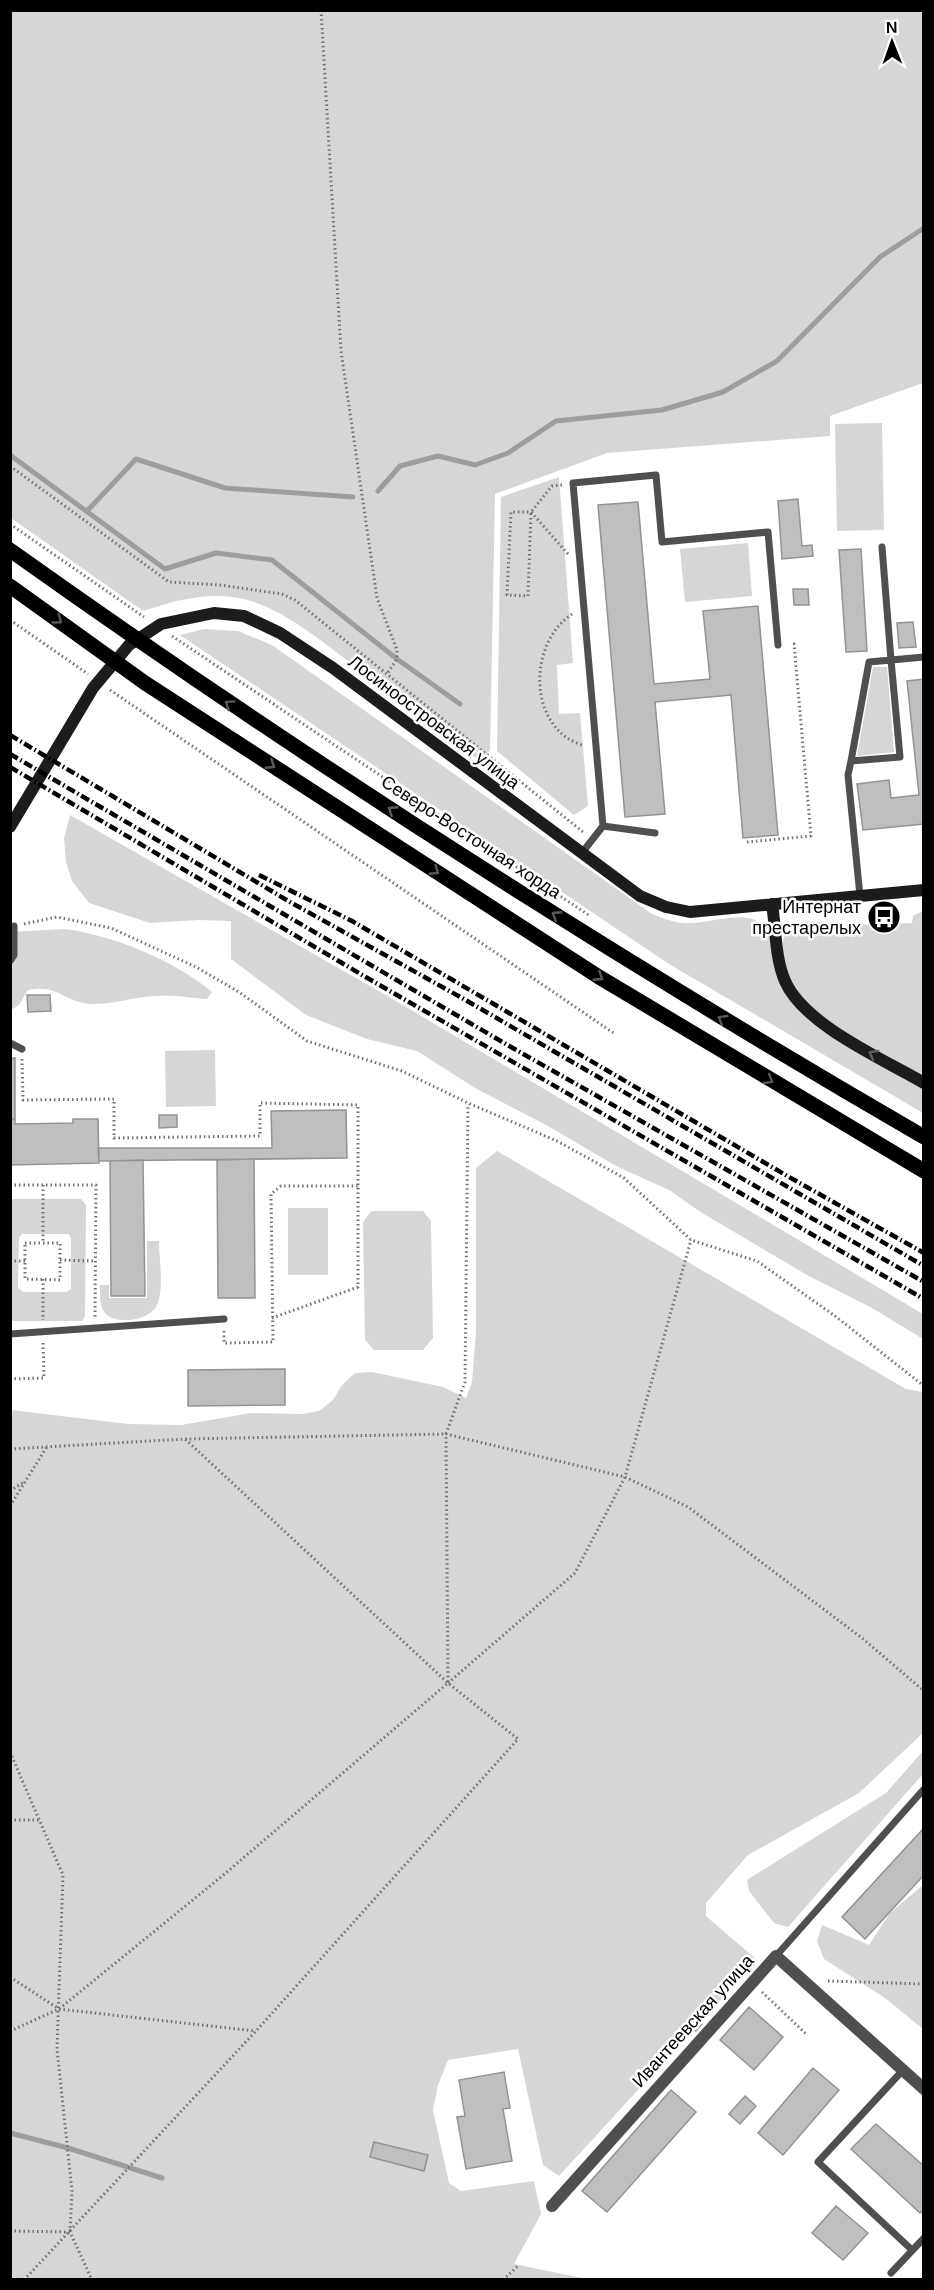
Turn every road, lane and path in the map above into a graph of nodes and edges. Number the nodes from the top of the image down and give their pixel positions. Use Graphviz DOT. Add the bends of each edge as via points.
graph roads {
  1 [pos="321,10"];
  2 [pos="573,483"];
  3 [pos="531,512"];
  4 [pos="10,524"];
  5 [pos="882,547"];
  6 [pos="10,550"];
  7 [pos="580,568"];
  8 [pos="10,586"];
  9 [pos="584,606"];
  10 [pos="10,620"];
  11 [pos="156,623"];
  12 [pos="170,635"];
  13 [pos="778,645"];
  14 [pos="924,657"];
  15 [pos="891,660"];
  16 [pos="387,674"];
  17 [pos="97,681"];
  18 [pos="106,687"];
  19 [pos="597,752"];
  20 [pos="851,761"];
  21 [pos="603,826"];
  22 [pos="10,827"];
  23 [pos="655,833"];
  24 [pos="747,842"];
  25 [pos="581,854"];
  26 [pos="924,890"];
  27 [pos="860,896"];
  28 [pos="772,904"];
  29 [pos="597,920"];
  30 [pos="14,926"];
  31 [pos="10,961"];
  32 [pos="615,1034"];
  33 [pos="10,1043"];
  34 [pos="22,1048"];
  35 [pos="924,1083"];
  36 [pos="468,1103"];
  37 [pos="924,1137"];
  38 [pos="924,1171"];
  39 [pos="10,1185"];
  40 [pos="43,1185"];
  41 [pos="358,1186"];
  42 [pos="691,1240"];
  43 [pos="43,1243"];
  44 [pos="60,1260"];
  45 [pos="95,1260"];
  46 [pos="10,1262"];
  47 [pos="25,1262"];
  48 [pos="43,1279"];
  49 [pos="272,1318"];
  50 [pos="224,1319"];
  51 [pos="95,1328"];
  52 [pos="44,1331"];
  53 [pos="10,1334"];
  54 [pos="10,1379"];
  55 [pos="924,1386"];
  56 [pos="446,1434"];
  57 [pos="185,1439"];
  58 [pos="48,1445"];
  59 [pos="10,1449"];
  60 [pos="625,1477"];
  61 [pos="27,1479"];
  62 [pos="10,1491"];
  63 [pos="10,1506"];
  64 [pos="448,1683"];
  65 [pos="924,1691"];
  66 [pos="10,1752"];
  67 [pos="924,1790"];
  68 [pos="10,1820"];
  69 [pos="39,1820"];
  70 [pos="776,1956"];
  71 [pos="10,1977"];
  72 [pos="828,1981"];
  73 [pos="752,1982"];
  74 [pos="924,1984"];
  75 [pos="59,2009"];
  76 [pos="10,2031"];
  77 [pos="256,2031"];
  78 [pos="806,2034"];
  79 [pos="903,2070"];
  80 [pos="923,2086"];
  81 [pos="552,2206"];
  82 [pos="10,2231"];
  83 [pos="70,2232"];
  84 [pos="924,2238"];
  85 [pos="912,2250"];
  86 [pos="519,2265"];
  87 [pos="891,2273"];
  88 [pos="90,2278"];
  89 [pos="24,2280"];
  90 [pos="503,2280"];
  1 -- 16 [label="path" via="341,351 377,598 397,651 397,659"];
  2 -- 3 [label="path" via="552,486"];
  2 -- 7 [label="lane"];
  2 -- 13 [label="lane" via="656,475 662,542 768,532"];
  3 -- 3 [label="path" via="528,597 507,596 511,512"];
  3 -- 7 [label="path"];
  4 -- 11 [label="path"];
  5 -- 15 [label="lane"];
  37 -- 6 [label="main road, Северо-Восточная хорда, one-way" via="648,974 274,734"];
  7 -- 9 [label="lane"];
  8 -- 38 [label="main road, one-way" via="145,683 609,983"];
  9 -- 19 [label="lane"];
  9 -- 19 [label="path" via="565,619 549,640 540,665 541,692 550,717 566,737"];
  10 -- 17 [label="path"];
  11 -- 22 [label="street, Лосиноостровская улица" via="110,664"];
  11 -- 25 [label="street, Лосиноостровская улица" via="214,613 244,615 280,633 333,668"];
  12 -- 29 [label="path"];
  13 -- 24 [label="path" via="794,644 811,836"];
  14 -- 15 [label="lane"];
  15 -- 20 [label="lane" via="869,662"];
  15 -- 20 [label="lane" via="900,757"];
  18 -- 32 [label="path"];
  19 -- 21 [label="lane"];
  20 -- 27 [label="lane" via="848,775"];
  21 -- 23 [label="lane"];
  21 -- 25 [label="lane"];
  25 -- 28 [label="street, Лосиноостровская улица" via="640,896 666,907 690,912"];
  26 -- 27 [label="street, Лосиноостровская улица"];
  27 -- 28 [label="street, Лосиноостровская улица"];
  35 -- 28 [label="street, one-way" via="830,1029 801,1006 780,964"];
  30 -- 31 [label="lane" via="14,954"];
  30 -- 36 [label="path" via="57,917 111,928 222,982 307,1041 402,1071"];
  33 -- 34 [label="lane"];
  34 -- 41 [label="path" via="23,1100 114,1099 114,1138 260,1136 260,1103 358,1105"];
  36 -- 42 [label="path" via="557,1141 624,1178"];
  36 -- 56 [label="path" via="465,1382"];
  39 -- 40 [label="path"];
  40 -- 43 [label="path"];
  40 -- 45 [label="path" via="96,1185"];
  41 -- 49 [label="path" via="358,1287"];
  41 -- 49 [label="path" via="281,1186 271,1194"];
  42 -- 55 [label="path" via="757,1261"];
  42 -- 60 [label="path"];
  43 -- 44 [label="path" via="60,1243"];
  43 -- 47 [label="path" via="25,1243"];
  44 -- 45 [label="path"];
  44 -- 48 [label="path" via="60,1280"];
  45 -- 51 [label="path"];
  46 -- 47 [label="path"];
  47 -- 48 [label="path" via="25,1280"];
  48 -- 52 [label="path"];
  49 -- 50 [label="path" via="273,1342 234,1343 224,1343"];
  50 -- 51 [label="lane"];
  51 -- 52 [label="lane"];
  52 -- 53 [label="lane"];
  52 -- 54 [label="path" via="44,1378"];
  56 -- 57 [label="path"];
  56 -- 60 [label="path"];
  56 -- 64 [label="path"];
  57 -- 58 [label="path"];
  57 -- 64 [label="path"];
  58 -- 59 [label="path"];
  58 -- 61 [label="path"];
  60 -- 64 [label="path" via="575,1573"];
  60 -- 65 [label="path" via="688,1507 862,1638"];
  61 -- 62 [label="path"];
  61 -- 63 [label="path"];
  64 -- 75 [label="path"];
  64 -- 77 [label="path" via="519,1739"];
  66 -- 69 [label="path"];
  67 -- 70 [label="lane"];
  68 -- 69 [label="path"];
  69 -- 75 [label="path" via="63,1875"];
  70 -- 73 [label="street, Ивантеевская улица"];
  70 -- 79 [label="street, Ивантеевская улица"];
  71 -- 75 [label="path"];
  72 -- 74 [label="path"];
  73 -- 78 [label="path"];
  73 -- 81 [label="street, Ивантеевская улица"];
  75 -- 76 [label="path"];
  75 -- 77 [label="path"];
  75 -- 83 [label="path" via="57,2049 72,2191"];
  77 -- 83 [label="path"];
  79 -- 80 [label="street, Ивантеевская улица"];
  79 -- 85 [label="lane" via="818,2162"];
  82 -- 83 [label="path"];
  83 -- 88 [label="path"];
  83 -- 89 [label="path"];
  84 -- 85 [label="lane"];
  85 -- 87 [label="lane"];
  86 -- 90 [label="path"];
}
